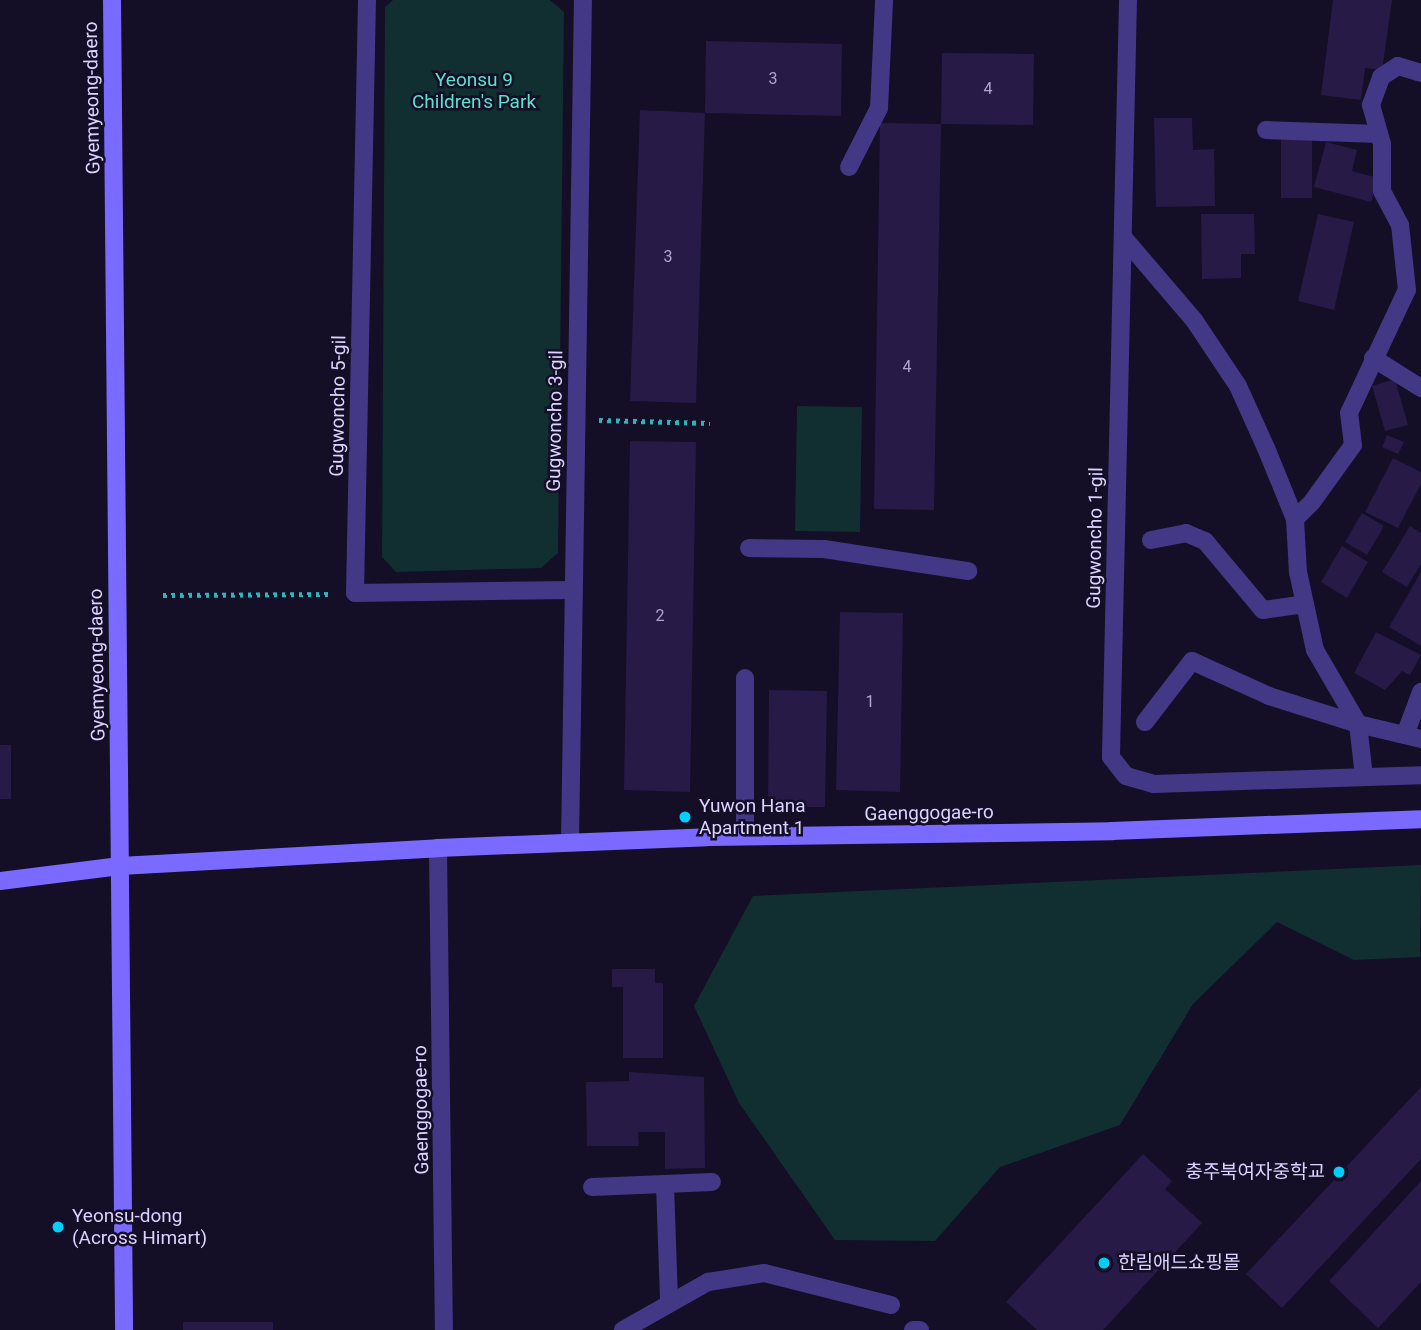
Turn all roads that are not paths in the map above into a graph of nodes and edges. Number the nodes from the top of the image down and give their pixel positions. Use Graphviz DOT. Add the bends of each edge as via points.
graph roads {
  1 [pos="112,0"];
  2 [pos="368,0"];
  3 [pos="583,0"];
  4 [pos="884,0"];
  5 [pos="1128,0"];
  6 [pos="1421,73"];
  7 [pos="1266,131"];
  8 [pos="1379,134"];
  9 [pos="849,167"];
  10 [pos="1123,237"];
  11 [pos="1373,358"];
  12 [pos="1421,388"];
  13 [pos="1295,519"];
  14 [pos="1152,540"];
  15 [pos="749,548"];
  16 [pos="968,570"];
  17 [pos="573,590"];
  18 [pos="1305,604"];
  19 [pos="746,678"];
  20 [pos="1421,692"];
  21 [pos="1145,722"];
  22 [pos="1357,724"];
  23 [pos="1413,737"];
  24 [pos="1421,775"];
  25 [pos="1364,777"];
  26 [pos="1421,819"];
  27 [pos="745,836"];
  28 [pos="570,842"];
  29 [pos="438,848"];
  30 [pos="120,866"];
  31 [pos="0,881"];
  32 [pos="712,1182"];
  33 [pos="665,1185"];
  34 [pos="592,1188"];
  35 [pos="669,1302"];
  36 [pos="891,1306"];
  37 [pos="124,1330"];
  38 [pos="444,1330"];
  39 [pos="623,1330"];
  40 [pos="913,1330"];
  41 [pos="920,1330"];
  1 -- 30 [label="street, Gyemyeong-daero"];
  2 -- 17 [label="street, Gugwoncho 5-gil" via="355,593"];
  3 -- 17 [label="street, Gugwoncho 3-gil"];
  4 -- 9 [label="street" via="879,108"];
  5 -- 10 [label="street, Gugwoncho 1-gil"];
  6 -- 8 [label="street" via="1398,66 1381,77 1371,105"];
  7 -- 8 [label="street"];
  8 -- 11 [label="street" via="1382,191 1400,225 1407,290"];
  10 -- 13 [label="street" via="1194,320 1238,386"];
  10 -- 25 [label="street, Gugwoncho 1-gil" via="1111,757 1126,776 1154,784"];
  11 -- 12 [label="street"];
  11 -- 13 [label="street" via="1349,413 1353,445"];
  13 -- 18 [label="street"];
  14 -- 18 [label="street" via="1186,533 1205,541 1263,611"];
  15 -- 16 [label="street" via="824,549"];
  17 -- 28 [label="street, Gugwoncho 3-gil"];
  18 -- 22 [label="street" via="1315,650"];
  19 -- 27 [label="street"];
  20 -- 23 [label="street"];
  21 -- 22 [label="street" via="1192,661 1269,696"];
  22 -- 23 [label="street"];
  22 -- 25 [label="street"];
  24 -- 25 [label="street, Gugwoncho 1-gil"];
  26 -- 27 [label="street, Gaenggogae-ro" via="1112,831"];
  27 -- 28 [label="street, Gaenggogae-ro"];
  28 -- 29 [label="street, Gaenggogae-ro"];
  29 -- 30 [label="street, Gaenggogae-ro"];
  29 -- 38 [label="street, Gaenggogae-ro"];
  30 -- 31 [label="street, Gaenggogae-ro"];
  30 -- 37 [label="street, Gyemyeong-daero"];
  32 -- 33 [label="street"];
  33 -- 34 [label="street"];
  33 -- 35 [label="street"];
  35 -- 36 [label="street" via="708,1282 764,1273"];
  35 -- 39 [label="street"];
  40 -- 41 [label="street"];
}
